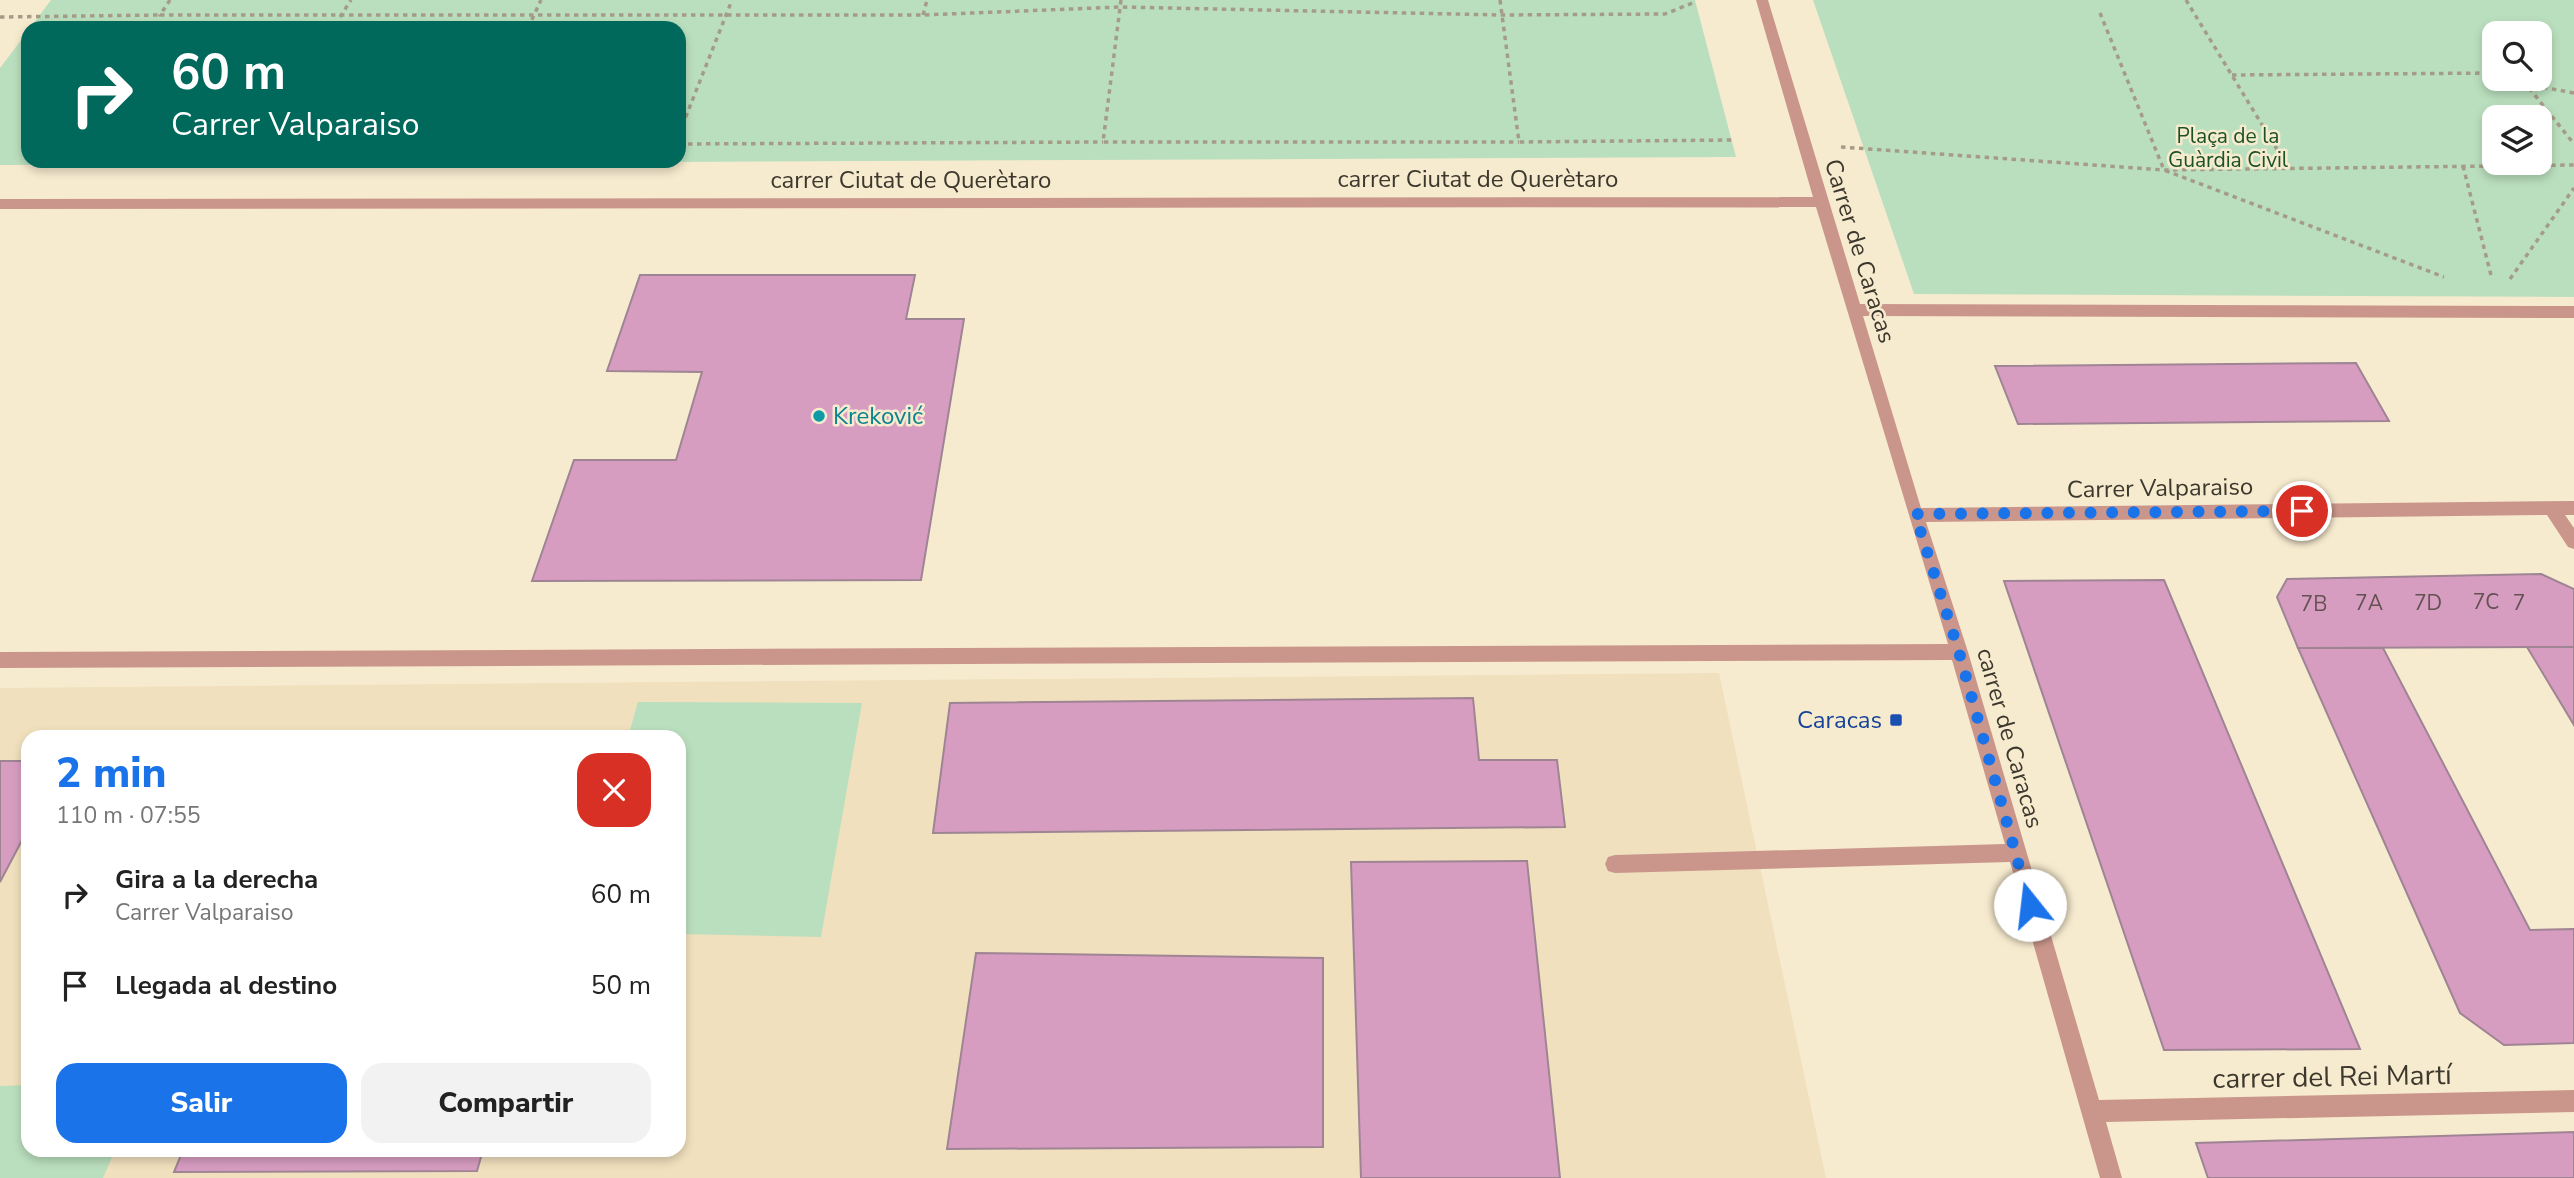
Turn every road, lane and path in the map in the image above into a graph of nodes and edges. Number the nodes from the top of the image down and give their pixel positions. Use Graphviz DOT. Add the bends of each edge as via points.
graph roads {
  1 [pos="170,0"];
  2 [pos="351,0"];
  3 [pos="541,0"];
  4 [pos="732,0"];
  5 [pos="927,0"];
  6 [pos="1121,0"];
  7 [pos="1500,0"];
  8 [pos="1762,0"];
  9 [pos="2186,0"];
  10 [pos="1695,2"];
  11 [pos="1120,7"];
  12 [pos="2100,13"];
  13 [pos="160,15"];
  14 [pos="923,15"];
  15 [pos="1502,15"];
  16 [pos="533,16"];
  17 [pos="727,16"];
  18 [pos="0,17"];
  19 [pos="340,18"];
  20 [pos="531,21"];
  21 [pos="2482,73"];
  22 [pos="2232,75"];
  23 [pos="2552,88"];
  24 [pos="2532,91"];
  25 [pos="2574,93"];
  26 [pos="686,117"];
  27 [pos="1732,140"];
  28 [pos="1103,142"];
  29 [pos="1519,142"];
  30 [pos="686,144"];
  31 [pos="2574,144"];
  32 [pos="1806,148"];
  33 [pos="2574,165"];
  34 [pos="2463,166"];
  35 [pos="2289,169"];
  36 [pos="2164,170"];
  37 [pos="2574,188"];
  38 [pos="1822,202"];
  39 [pos="0,204"];
  40 [pos="2446,277"];
  41 [pos="2494,284"];
  42 [pos="2505,286"];
  43 [pos="1854,310"];
  44 [pos="2574,312"];
  45 [pos="2574,508"];
  46 [pos="2552,509"];
  47 [pos="1915,514"];
  48 [pos="2574,542"];
  49 [pos="1959,652"];
  50 [pos="0,660"];
  51 [pos="2015,853"];
  52 [pos="1615,864"];
  53 [pos="2574,1101"];
  54 [pos="2091,1111"];
  55 [pos="2111,1178"];
  1 -- 13 [label="path"];
  2 -- 19 [label="path"];
  3 -- 16 [label="path"];
  4 -- 17 [label="path"];
  5 -- 14 [label="path"];
  6 -- 11 [label="path"];
  7 -- 15 [label="path"];
  8 -- 32 [label="street, Carrer de Caracas"];
  9 -- 22 [label="path"];
  10 -- 15 [label="path" via="1665,14"];
  11 -- 14 [label="path"];
  11 -- 15 [label="path"];
  11 -- 28 [label="path"];
  12 -- 36 [label="path"];
  13 -- 18 [label="path"];
  13 -- 19 [label="path"];
  14 -- 17 [label="path"];
  15 -- 29 [label="path"];
  16 -- 17 [label="path"];
  16 -- 19 [label="path"];
  16 -- 20 [label="path"];
  17 -- 26 [label="path"];
  21 -- 22 [label="path"];
  22 -- 35 [label="path"];
  23 -- 25 [label="path"];
  24 -- 31 [label="path"];
  27 -- 29 [label="path"];
  28 -- 29 [label="path"];
  28 -- 30 [label="path"];
  32 -- 36 [label="path" via="1863,147"];
  32 -- 38 [label="street, Carrer de Caracas"];
  33 -- 34 [label="path"];
  34 -- 35 [label="path"];
  34 -- 41 [label="path"];
  35 -- 36 [label="path"];
  36 -- 40 [label="path"];
  37 -- 42 [label="path"];
  38 -- 39 [label="street, carrer Ciutat de Querètaro"];
  38 -- 43 [label="street, Carrer de Caracas"];
  43 -- 44 [label="street"];
  43 -- 47 [label="street, Carrer de Caracas"];
  45 -- 46 [label="street, Carrer Valparaiso"];
  46 -- 47 [label="street, Carrer Valparaiso"];
  46 -- 48 [label="street"];
  47 -- 49 [label="street, carrer de Caracas"];
  49 -- 50 [label="street"];
  49 -- 51 [label="street, carrer de Caracas"];
  51 -- 52 [label="street"];
  51 -- 54 [label="street, carrer de Caracas"];
  53 -- 54 [label="street, carrer del Rei Martí"];
  54 -- 55 [label="street, carrer de Caracas"];
}
